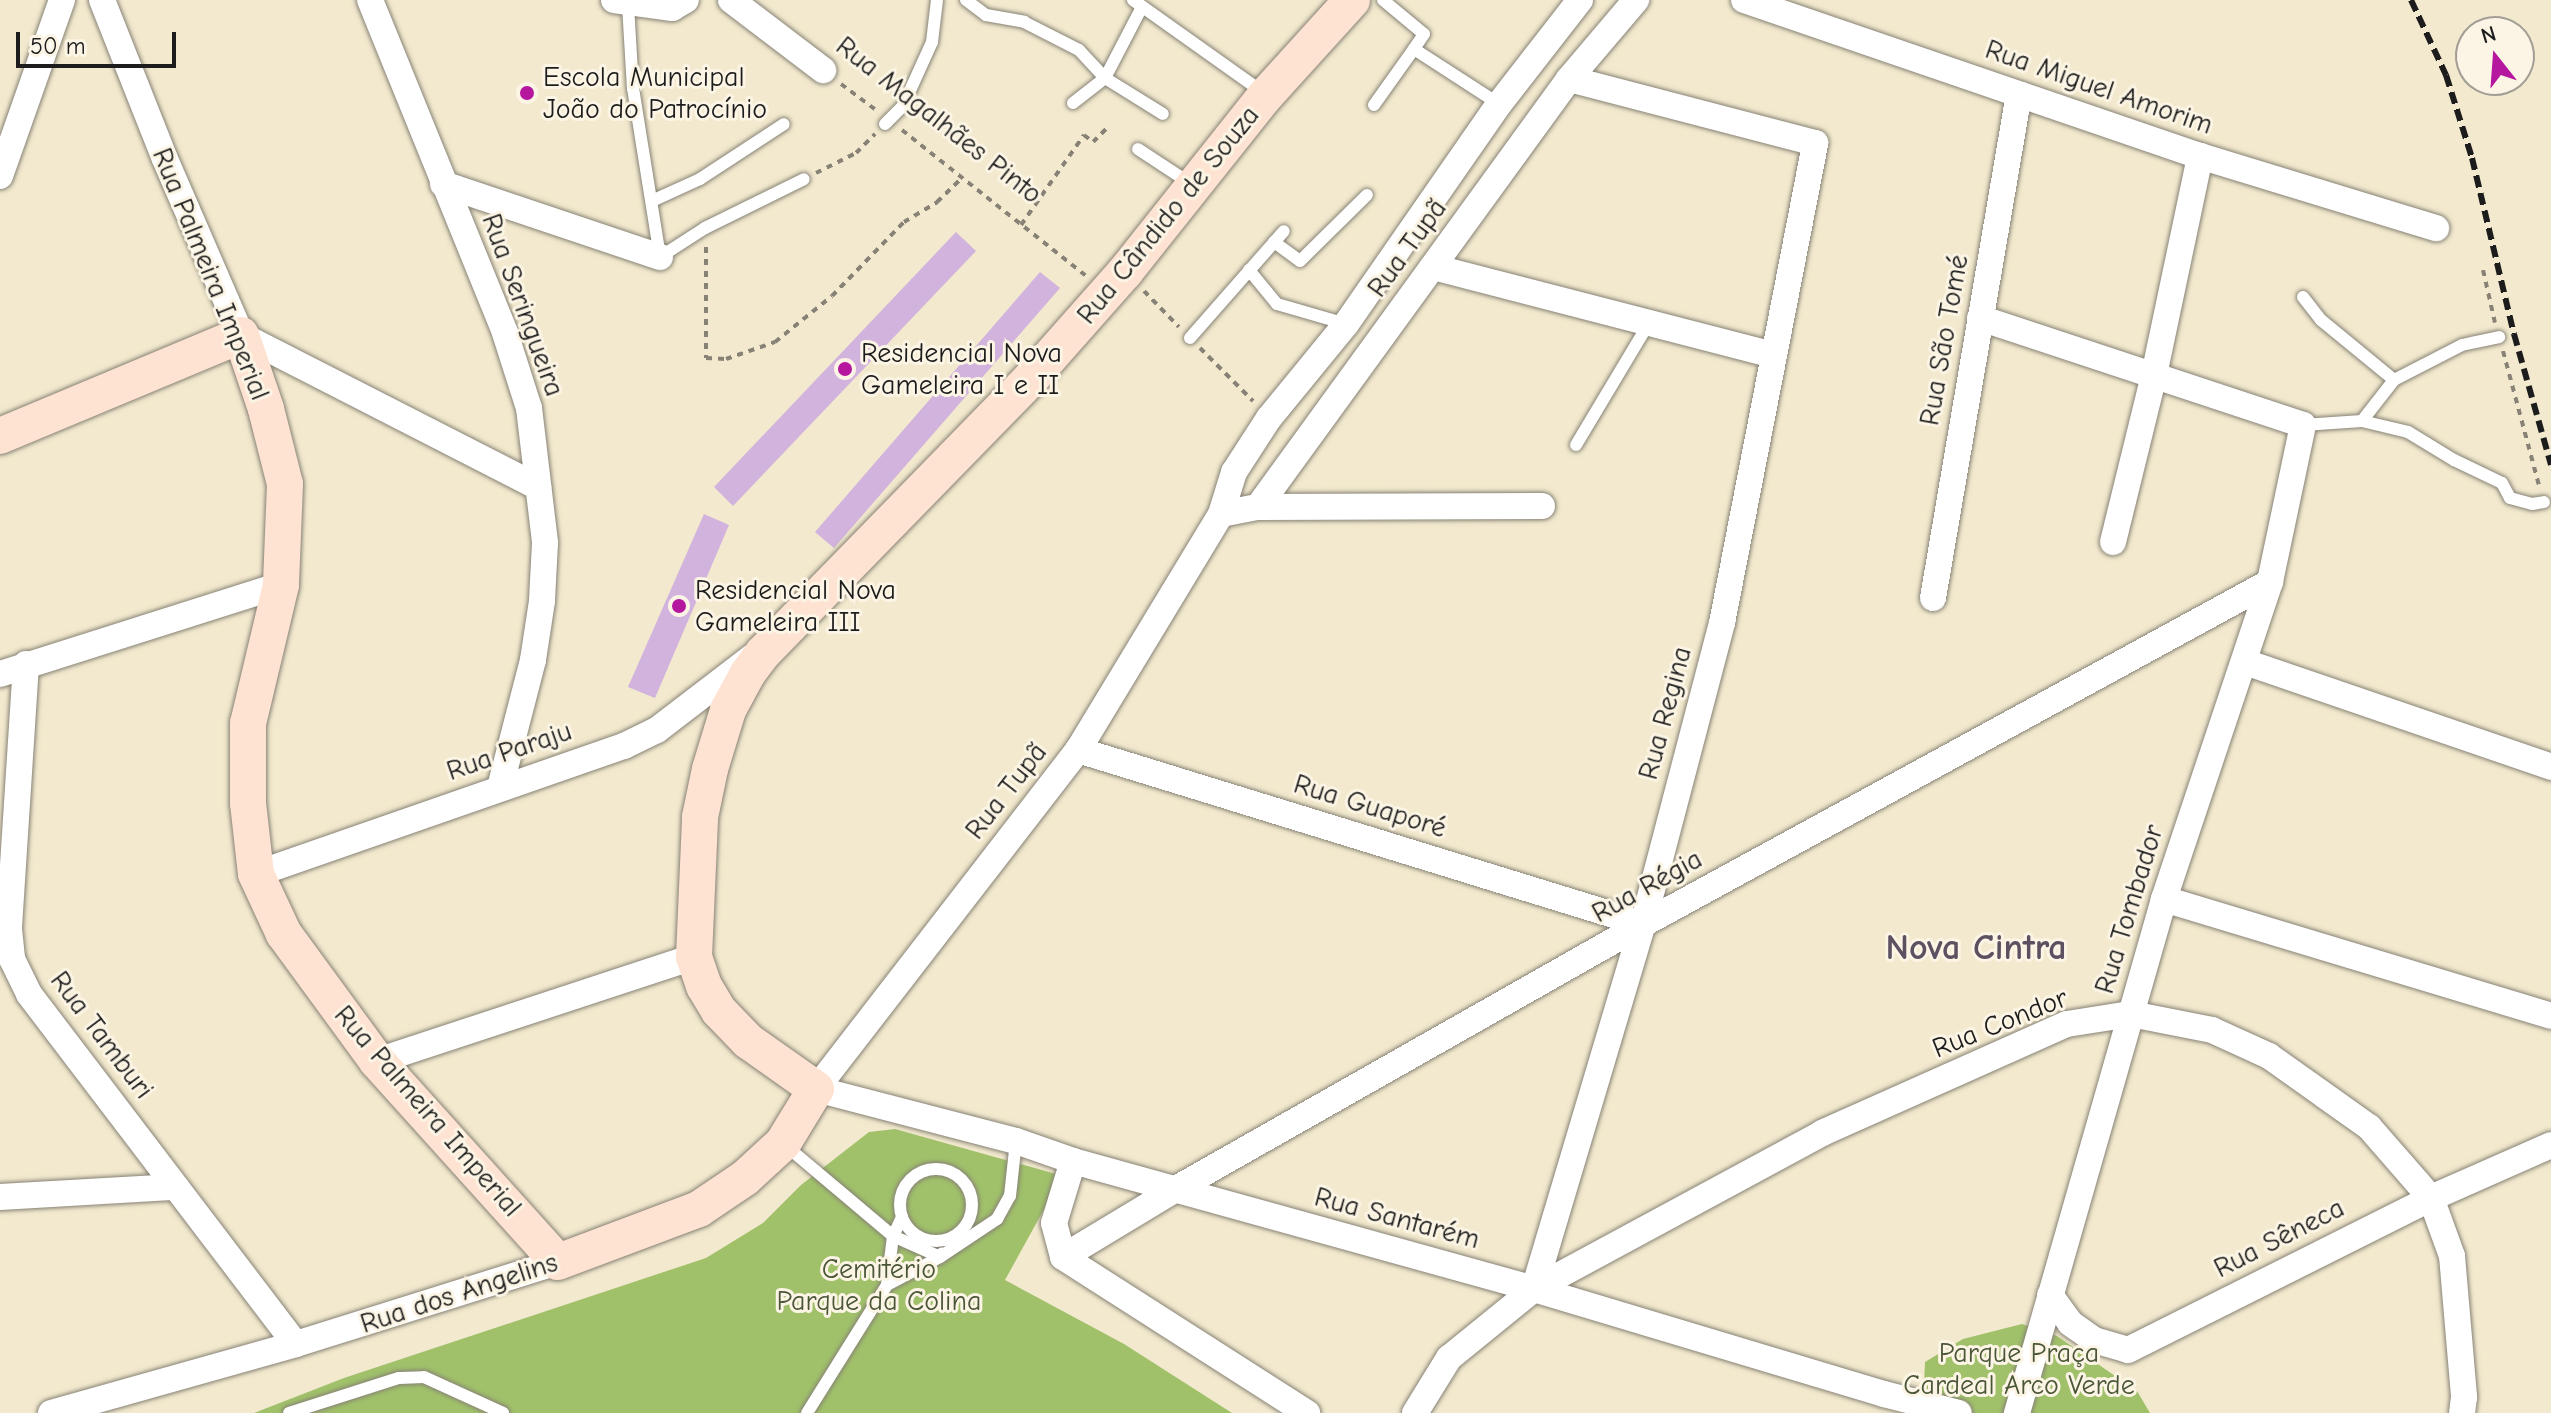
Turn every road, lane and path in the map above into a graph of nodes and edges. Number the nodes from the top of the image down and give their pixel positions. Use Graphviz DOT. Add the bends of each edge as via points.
graph roads {
  1 [pos="62,0"];
  2 [pos="102,0"];
  3 [pos="370,0"];
  4 [pos="686,0"];
  5 [pos="731,0"];
  6 [pos="937,0"];
  7 [pos="966,0"];
  8 [pos="1352,0"];
  9 [pos="1383,0"];
  10 [pos="1580,0"];
  11 [pos="1636,0"];
  12 [pos="1744,0"];
  13 [pos="621,2"];
  14 [pos="1137,3"];
  15 [pos="1414,49"];
  16 [pos="823,70"];
  17 [pos="1105,78"];
  18 [pos="1569,79"];
  19 [pos="2019,94"];
  20 [pos="1266,95"];
  21 [pos="1073,103"];
  22 [pos="1499,104"];
  23 [pos="1374,105"];
  24 [pos="1163,114"];
  25 [pos="887,122"];
  26 [pos="784,124"];
  27 [pos="1109,126"];
  28 [pos="1138,149"];
  29 [pos="2200,156"];
  30 [pos="0,176"];
  31 [pos="963,177"];
  32 [pos="804,179"];
  33 [pos="443,184"];
  34 [pos="1193,186"];
  35 [pos="1367,195"];
  36 [pos="654,200"];
  37 [pos="1021,225"];
  38 [pos="705,228"];
  39 [pos="2436,228"];
  40 [pos="1284,231"];
  41 [pos="1274,242"];
  42 [pos="660,257"];
  43 [pos="1433,267"];
  44 [pos="1249,270"];
  45 [pos="2483,270"];
  46 [pos="1107,293"];
  47 [pos="2303,297"];
  48 [pos="1980,318"];
  49 [pos="1649,323"];
  50 [pos="1346,324"];
  51 [pos="241,335"];
  52 [pos="2499,337"];
  53 [pos="1190,338"];
  54 [pos="1774,355"];
  55 [pos="2154,375"];
  56 [pos="2394,380"];
  57 [pos="2362,421"];
  58 [pos="2303,425"];
  59 [pos="0,436"];
  60 [pos="1576,445"];
  61 [pos="538,487"];
  62 [pos="2544,502"];
  63 [pos="1542,506"];
  64 [pos="1258,507"];
  65 [pos="1221,514"];
  66 [pos="2113,542"];
  67 [pos="2270,582"];
  68 [pos="281,585"];
  69 [pos="1933,598"];
  70 [pos="763,653"];
  71 [pos="2245,662"];
  72 [pos="26,664"];
  73 [pos="0,674"];
  74 [pos="1078,750"];
  75 [pos="2551,767"];
  76 [pos="500,788"];
  77 [pos="256,874"];
  78 [pos="2164,899"];
  79 [pos="1643,924"];
  80 [pos="694,957"];
  81 [pos="6,960"];
  82 [pos="2131,1014"];
  83 [pos="2551,1016"];
  84 [pos="377,1061"];
  85 [pos="816,1089"];
  86 [pos="1016,1141"];
  87 [pos="783,1143"];
  88 [pos="2551,1145"];
  89 [pos="1073,1161"];
  90 [pos="176,1187"];
  91 [pos="1174,1190"];
  92 [pos="0,1197"];
  93 [pos="2431,1198"];
  94 [pos="902,1217"];
  95 [pos="893,1236"];
  96 [pos="949,1240"];
  97 [pos="940,1257"];
  98 [pos="1063,1257"];
  99 [pos="558,1262"];
  100 [pos="887,1285"];
  101 [pos="1534,1289"];
  102 [pos="2050,1295"];
  103 [pos="296,1344"];
  104 [pos="1891,1404"];
  105 [pos="51,1413"];
  106 [pos="289,1413"];
  107 [pos="503,1413"];
  108 [pos="807,1413"];
  109 [pos="1307,1413"];
  110 [pos="1415,1413"];
  111 [pos="1959,1413"];
  112 [pos="2017,1413"];
  113 [pos="2462,1413"];
  1 -- 30 [label="street"];
  2 -- 51 [label="street, Rua Palmeira Imperial"];
  3 -- 33 [label="street, Rua Seringueira"];
  4 -- 13 [label="street" via="672,8"];
  5 -- 16 [label="street, Rua Magalhães Pinto"];
  6 -- 25 [label="lane" via="932,42 903,106"];
  7 -- 17 [label="lane" via="986,15 1024,22 1079,50"];
  8 -- 20 [label="street, Rua Cândido de Souza"];
  9 -- 15 [label="lane" via="1424,34"];
  10 -- 22 [label="street, Rua Tupã"];
  11 -- 18 [label="street, Rua Tupã"];
  12 -- 19 [label="street, Rua Miguel Amorim"];
  13 -- 36 [label="lane"];
  14 -- 17 [label="lane"];
  14 -- 20 [label="lane"];
  15 -- 22 [label="lane"];
  15 -- 23 [label="lane"];
  16 -- 25 [label="path, Rua Magalhães Pinto"];
  17 -- 21 [label="lane"];
  17 -- 24 [label="lane"];
  18 -- 43 [label="street, Rua Tupã"];
  18 -- 54 [label="street, Rua Regina" via="1815,143"];
  19 -- 29 [label="street, Rua Miguel Amorim"];
  19 -- 48 [label="street, Rua São Tomé"];
  20 -- 34 [label="street, Rua Cândido de Souza"];
  22 -- 50 [label="street, Rua Tupã"];
  25 -- 31 [label="path, Rua Magalhães Pinto"];
  25 -- 32 [label="path" via="856,153"];
  26 -- 36 [label="lane" via="700,179"];
  27 -- 37 [label="path" via="1093,142 1084,135"];
  28 -- 34 [label="lane"];
  29 -- 39 [label="street, Rua Miguel Amorim"];
  29 -- 55 [label="street"];
  31 -- 37 [label="path, Rua Magalhães Pinto"];
  31 -- 38 [label="path" via="937,202 904,222 832,296 775,342 726,359 706,358"];
  32 -- 38 [label="lane"];
  33 -- 42 [label="street"];
  33 -- 61 [label="street, Rua Seringueira" via="505,333 529,408"];
  34 -- 46 [label="street, Rua Cândido de Souza"];
  35 -- 41 [label="lane" via="1300,261"];
  36 -- 42 [label="lane"];
  37 -- 46 [label="path, Rua Magalhães Pinto"];
  38 -- 42 [label="lane"];
  40 -- 41 [label="lane"];
  41 -- 44 [label="lane"];
  43 -- 49 [label="street"];
  43 -- 64 [label="street, Rua Tupã"];
  44 -- 50 [label="lane" via="1277,304"];
  44 -- 53 [label="lane"];
  45 -- 52 [label="path"];
  46 -- 70 [label="street, Rua Cândido de Souza"];
  47 -- 56 [label="lane" via="2321,320"];
  48 -- 55 [label="street"];
  48 -- 69 [label="street, Rua São Tomé"];
  49 -- 54 [label="street"];
  49 -- 60 [label="lane"];
  50 -- 65 [label="street, Rua Tupã" via="1269,418 1234,472"];
  51 -- 59 [label="street"];
  51 -- 61 [label="street"];
  51 -- 68 [label="street, Rua Palmeira Imperial" via="285,484"];
  52 -- 56 [label="lane" via="2462,345"];
  52 -- 62 [label="path"];
  54 -- 79 [label="street, Rua Regina" via="1722,623"];
  55 -- 58 [label="street"];
  55 -- 66 [label="street"];
  56 -- 57 [label="lane"];
  57 -- 58 [label="lane"];
  57 -- 62 [label="lane" via="2408,432 2502,483 2510,498"];
  58 -- 67 [label="street, Rua Tombador"];
  61 -- 76 [label="street, Rua Seringueira" via="545,543 542,601 533,660"];
  63 -- 64 [label="street"];
  64 -- 65 [label="street"];
  65 -- 74 [label="street, Rua Tupã"];
  67 -- 71 [label="street, Rua Tombador"];
  67 -- 79 [label="street, Rua Régia"];
  68 -- 72 [label="street"];
  68 -- 77 [label="street, Rua Palmeira Imperial" via="248,723 248,803"];
  70 -- 76 [label="street, Rua Paraju" via="735,668 657,730"];
  70 -- 80 [label="street, Rua Cândido de Souza" via="728,710 710,769 700,817"];
  71 -- 75 [label="street"];
  71 -- 78 [label="street, Rua Tombador"];
  72 -- 73 [label="street"];
  72 -- 81 [label="street, Rua Tamburi"];
  74 -- 79 [label="street, Rua Guaporé"];
  74 -- 85 [label="street, Rua Tupã"];
  76 -- 77 [label="street, Rua Paraju"];
  77 -- 84 [label="street, Rua Palmeira Imperial" via="284,934"];
  78 -- 82 [label="street, Rua Tombador"];
  78 -- 83 [label="street"];
  79 -- 91 [label="street, Rua Régia"];
  79 -- 101 [label="street, Rua Regina"];
  80 -- 84 [label="street"];
  80 -- 85 [label="street, Rua Cândido de Souza" via="719,1011 748,1041"];
  81 -- 90 [label="street, Rua Tamburi"];
  82 -- 93 [label="street, Rua Condor" via="2212,1030 2269,1056 2369,1127"];
  82 -- 101 [label="street, Rua Condor" via="2067,1024 1822,1133"];
  82 -- 102 [label="street, Rua Tombador"];
  84 -- 99 [label="street, Rua Palmeira Imperial"];
  85 -- 86 [label="street, Rua Santarém"];
  85 -- 87 [label="street, Rua dos Angelins"];
  86 -- 89 [label="street, Rua Santarém"];
  86 -- 97 [label="lane" via="1010,1196 997,1219"];
  87 -- 95 [label="lane"];
  87 -- 99 [label="street, Rua dos Angelins" via="745,1178 699,1209"];
  88 -- 93 [label="street, Rua Sêneca"];
  89 -- 91 [label="street, Rua Santarém"];
  89 -- 98 [label="street" via="1054,1223"];
  90 -- 92 [label="street"];
  90 -- 103 [label="street, Rua Tamburi"];
  91 -- 98 [label="street, Rua Régia"];
  91 -- 101 [label="street, Rua Santarém"];
  93 -- 102 [label="street, Rua Sêneca" via="2128,1350 2094,1340 2070,1323"];
  93 -- 113 [label="street, Rua Condor" via="2452,1256"];
  94 -- 95 [label="lane"];
  94 -- 96 [label="lane" via="926,1240"];
  94 -- 96 [label="lane" via="902,1194 917,1174 952,1172 969,1189 972,1213 968,1224"];
  95 -- 97 [label="lane"];
  95 -- 100 [label="lane"];
  96 -- 97 [label="lane"];
  97 -- 100 [label="lane"];
  98 -- 109 [label="street"];
  99 -- 103 [label="street, Rua dos Angelins"];
  100 -- 108 [label="lane"];
  101 -- 104 [label="street, Rua Santarém"];
  101 -- 110 [label="street, Rua Condor" via="1449,1358"];
  102 -- 112 [label="street, Rua Tombador"];
  103 -- 105 [label="street, Rua dos Angelins"];
  104 -- 111 [label="street, Rua Santarém"];
  106 -- 107 [label="lane" via="399,1378 424,1377"];
}
